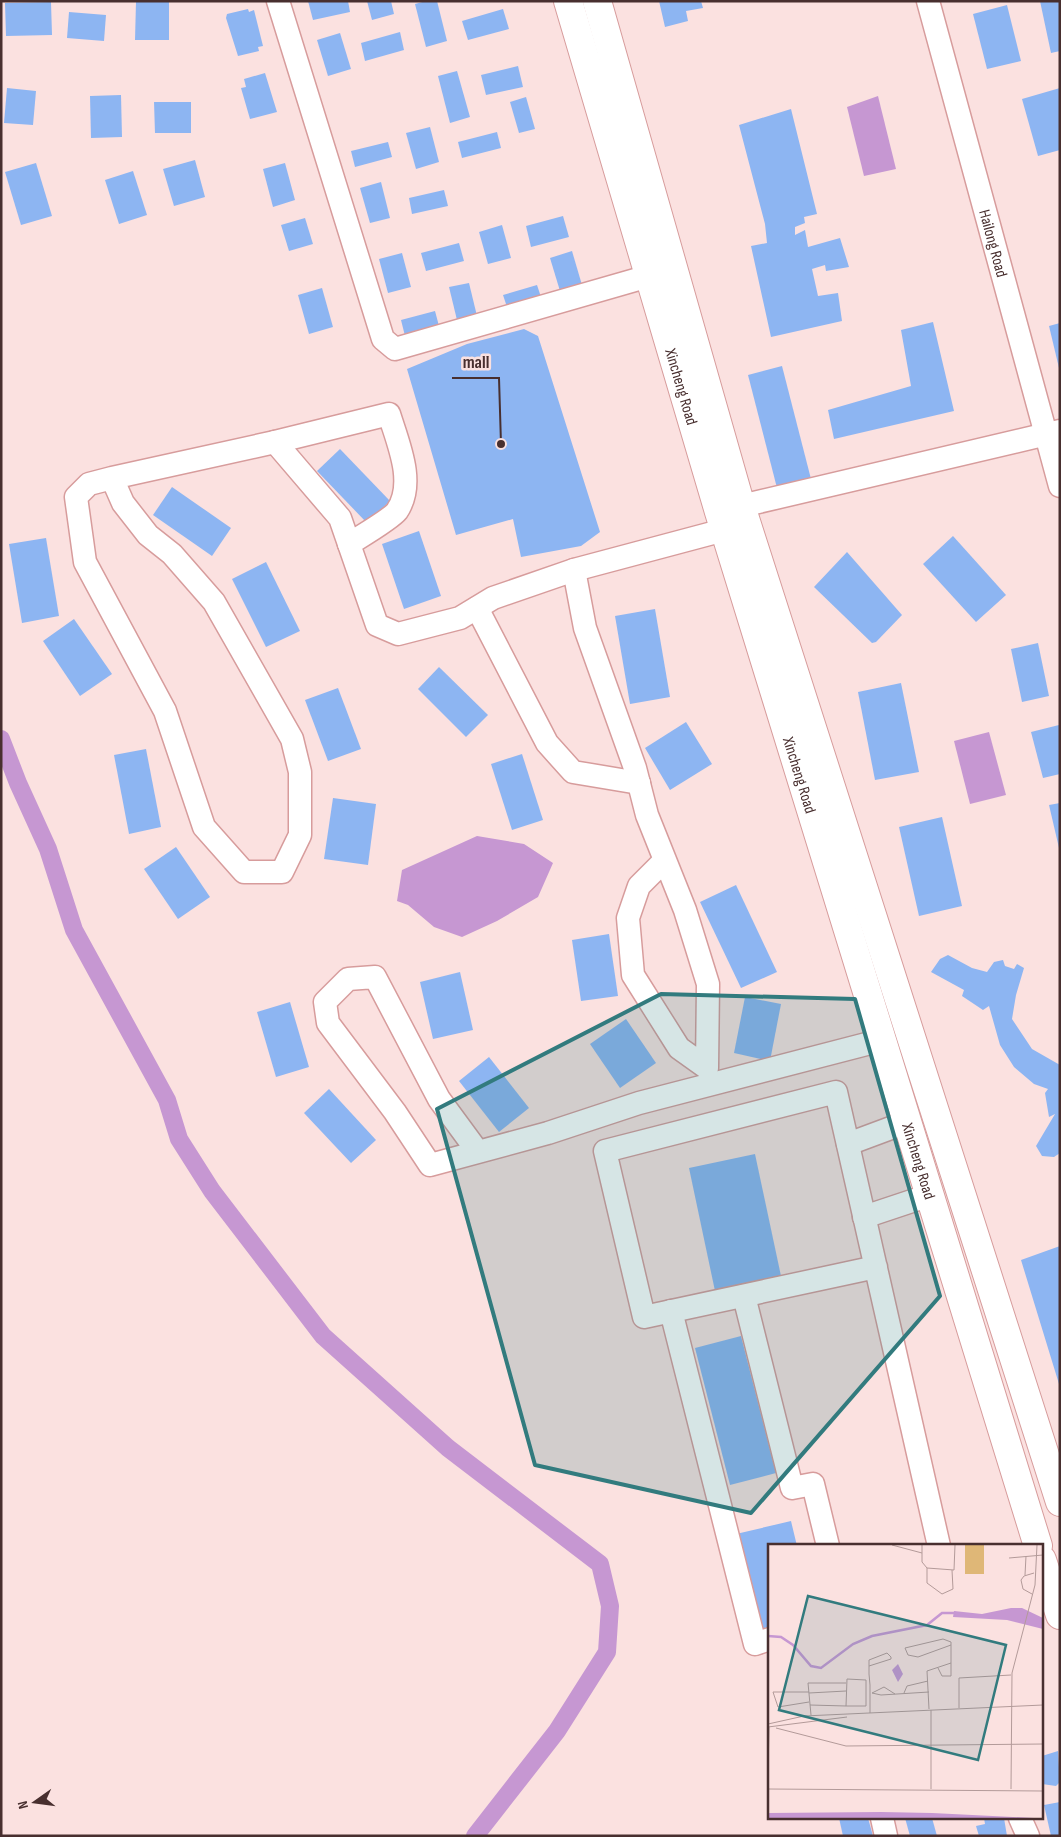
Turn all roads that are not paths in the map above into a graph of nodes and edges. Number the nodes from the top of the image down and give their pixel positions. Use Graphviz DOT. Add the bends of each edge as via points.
graph roads {
  1 [pos="278,1"];
  2 [pos="568,1"];
  3 [pos="597,1"];
  4 [pos="928,1"];
  5 [pos="649,276"];
  6 [pos="1054,432"];
  7 [pos="275,442"];
  8 [pos="112,478"];
  9 [pos="1060,486"];
  10 [pos="728,516"];
  11 [pos="350,544"];
  12 [pos="574,570"];
  13 [pos="477,608"];
  14 [pos="638,783"];
  15 [pos="665,860"];
  16 [pos="882,1040"];
  17 [pos="710,1076"];
  18 [pos="907,1122"];
  19 [pos="848,1144"];
  20 [pos="478,1152"];
  21 [pos="930,1195"];
  22 [pos="864,1217"];
  23 [pos="876,1267"];
  24 [pos="744,1296"];
  25 [pos="671,1311"];
  26 [pos="1060,1502"];
  27 [pos="828,1544"];
  28 [pos="939,1544"];
  29 [pos="1037,1544"];
  30 [pos="1044,1566"];
  31 [pos="1060,1615"];
  32 [pos="768,1640"];
  33 [pos="882,1820"];
  34 [pos="1021,1820"];
  35 [pos="886,1836"];
  36 [pos="1028,1836"];
  1 -- 5 [label="street" via="383,339 395,349"];
  2 -- 5 [label="main road, Xincheng Road"];
  3 -- 10 [label="main road, Xincheng Road"];
  4 -- 6 [label="street, Hailong Road"];
  5 -- 10 [label="main road, Xincheng Road"];
  6 -- 9 [label="street, Hailong Road"];
  6 -- 10 [label="street"];
  7 -- 8 [label="street"];
  7 -- 11 [label="street" via="340,518"];
  7 -- 11 [label="street" via="389,414 402,454 405,490 396,512"];
  8 -- 8 [label="street" via="89,484 76,497 84,562 165,711 204,827 244,872 282,872 300,835 300,772 292,739 214,602 172,554 148,535 123,503"];
  10 -- 12 [label="street"];
  10 -- 16 [label="main road, Xincheng Road"];
  10 -- 26 [label="main road, Xincheng Road"];
  11 -- 13 [label="street" via="377,625 398,634 460,618"];
  12 -- 13 [label="street" via="493,598"];
  12 -- 14 [label="street" via="585,628"];
  13 -- 14 [label="street" via="547,743 573,772"];
  14 -- 15 [label="street" via="646,815"];
  15 -- 17 [label="street" via="685,910 708,984"];
  15 -- 17 [label="street" via="639,886 628,918 633,975 679,1048"];
  16 -- 17 [label="street"];
  16 -- 18 [label="main road, Xincheng Road"];
  17 -- 20 [label="street"];
  18 -- 19 [label="street"];
  18 -- 21 [label="main road, Xincheng Road"];
  19 -- 22 [label="street"];
  19 -- 25 [label="street" via="836,1092 605,1151 644,1317"];
  20 -- 20 [label="street" via="430,1164 328,1023 325,1002 348,978 375,977 439,1099"];
  21 -- 22 [label="street"];
  21 -- 29 [label="main road, Xincheng Road"];
  22 -- 23 [label="street"];
  23 -- 24 [label="street"];
  23 -- 28 [label="street"];
  24 -- 25 [label="street"];
  24 -- 27 [label="street" via="792,1488 814,1484"];
  25 -- 32 [label="street" via="755,1644"];
  30 -- 31 [label="main road"];
  33 -- 35 [label="street"];
  34 -- 36 [label="street"];
}
